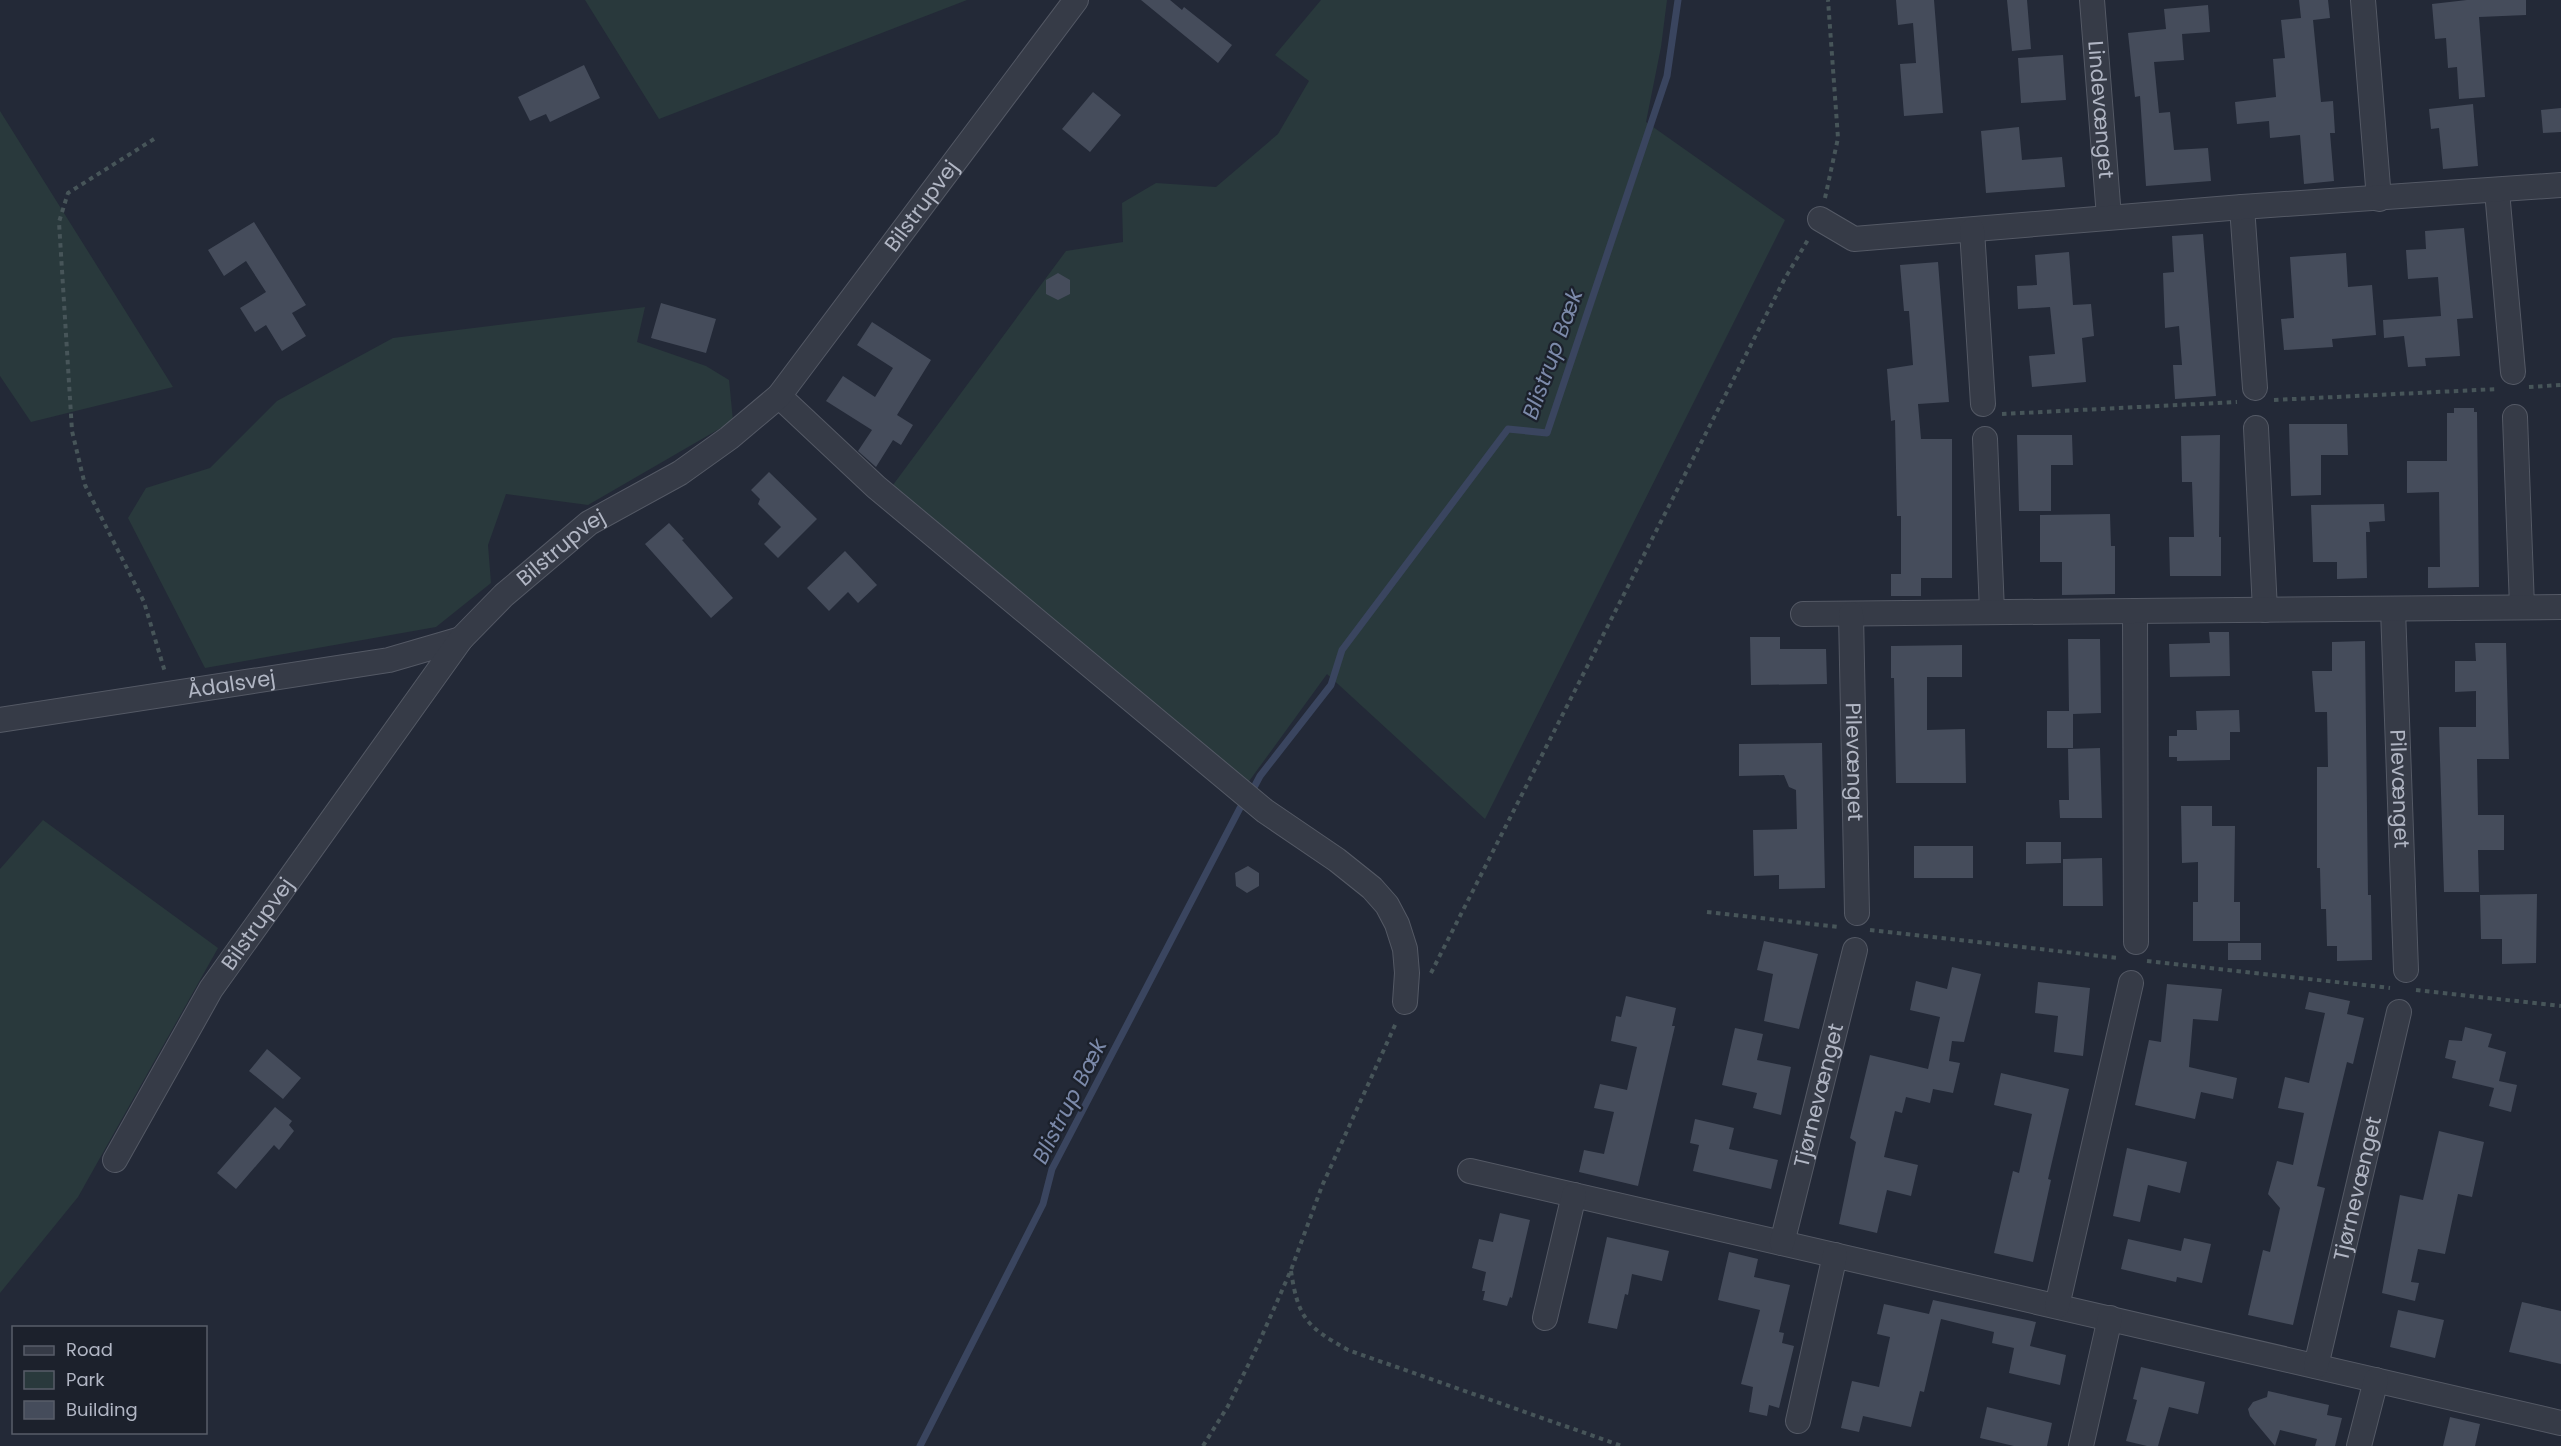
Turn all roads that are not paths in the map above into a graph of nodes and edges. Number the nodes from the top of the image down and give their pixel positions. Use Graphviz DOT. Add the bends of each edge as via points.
graph roads {
  1 [pos="1076,0"];
  2 [pos="2092,0"];
  3 [pos="2363,0"];
  4 [pos="2561,185"];
  5 [pos="2497,191"];
  6 [pos="2379,199"];
  7 [pos="2242,207"];
  8 [pos="2109,218"];
  9 [pos="1820,219"];
  10 [pos="1972,230"];
  11 [pos="2513,372"];
  12 [pos="2255,388"];
  13 [pos="779,396"];
  14 [pos="1983,405"];
  15 [pos="2515,417"];
  16 [pos="2256,428"];
  17 [pos="1984,439"];
  18 [pos="2522,607"];
  19 [pos="2561,607"];
  20 [pos="2393,609"];
  21 [pos="2265,610"];
  22 [pos="2135,611"];
  23 [pos="1992,612"];
  24 [pos="1803,614"];
  25 [pos="1851,614"];
  26 [pos="461,639"];
  27 [pos="0,720"];
  28 [pos="1857,913"];
  29 [pos="2136,942"];
  30 [pos="1855,950"];
  31 [pos="2406,970"];
  32 [pos="2131,983"];
  33 [pos="1405,1002"];
  34 [pos="2399,1012"];
  35 [pos="115,1160"];
  36 [pos="1470,1171"];
  37 [pos="1574,1195"];
  38 [pos="1782,1243"];
  39 [pos="1835,1255"];
  40 [pos="2057,1306"];
  41 [pos="1545,1318"];
  42 [pos="2110,1318"];
  43 [pos="2316,1366"];
  44 [pos="2376,1380"];
  45 [pos="1798,1421"];
  46 [pos="2561,1423"];
  47 [pos="2081,1446"];
  48 [pos="2359,1446"];
  1 -- 13 [label="street, Bilstrupvej"];
  2 -- 8 [label="street, Lindevænget"];
  3 -- 6 [label="street"];
  4 -- 5 [label="street"];
  5 -- 6 [label="street"];
  5 -- 11 [label="street"];
  6 -- 7 [label="street"];
  7 -- 8 [label="street"];
  7 -- 12 [label="street"];
  8 -- 10 [label="street"];
  9 -- 10 [label="street" via="1854,239"];
  10 -- 14 [label="street"];
  13 -- 26 [label="street, Bilstrupvej" via="680,473 589,523 504,595"];
  13 -- 33 [label="street" via="876,487 1265,811 1372,888 1387,905 1405,949"];
  15 -- 18 [label="street"];
  16 -- 21 [label="street"];
  17 -- 23 [label="street"];
  18 -- 19 [label="street"];
  18 -- 20 [label="street"];
  20 -- 21 [label="street"];
  20 -- 31 [label="street, Pilevænget"];
  21 -- 22 [label="street"];
  22 -- 23 [label="street"];
  22 -- 29 [label="street"];
  23 -- 25 [label="street"];
  24 -- 25 [label="street"];
  25 -- 28 [label="street, Pilevænget"];
  26 -- 27 [label="street, Ådalsvej" via="389,660"];
  26 -- 35 [label="street, Bilstrupvej" via="211,989"];
  30 -- 38 [label="street, Tjørnevænget"];
  32 -- 40 [label="street"];
  34 -- 43 [label="street, Tjørnevænget"];
  36 -- 37 [label="street"];
  37 -- 38 [label="street"];
  37 -- 41 [label="street"];
  38 -- 39 [label="street"];
  39 -- 40 [label="street"];
  39 -- 45 [label="street"];
  40 -- 42 [label="street"];
  42 -- 43 [label="street"];
  42 -- 47 [label="street"];
  43 -- 44 [label="street"];
  44 -- 46 [label="street"];
  44 -- 48 [label="street"];
}
